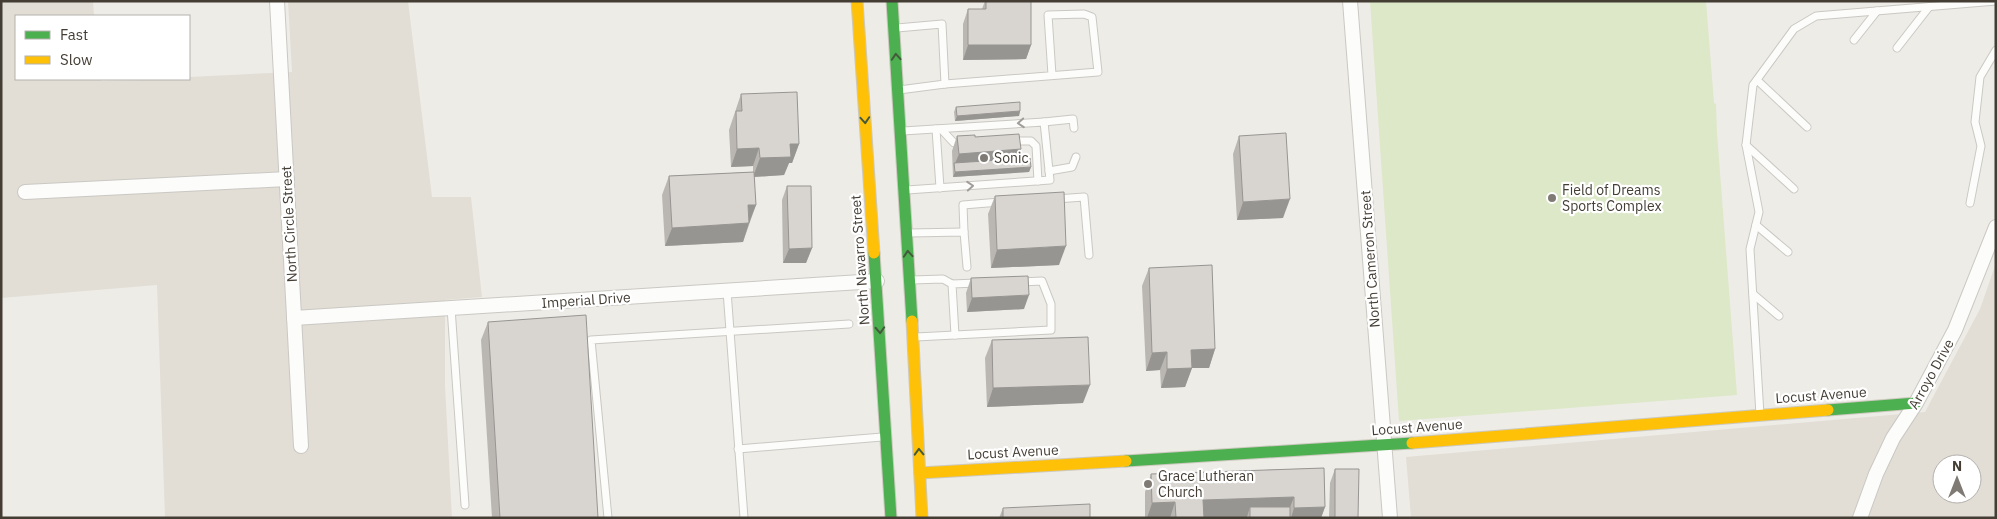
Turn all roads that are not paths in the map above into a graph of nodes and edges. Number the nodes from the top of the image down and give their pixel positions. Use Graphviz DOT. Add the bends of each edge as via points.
graph roads {
  1 [pos="277,1"];
  2 [pos="857,1"];
  3 [pos="892,1"];
  4 [pos="1350,1"];
  5 [pos="1996,2"];
  6 [pos="1928,7"];
  7 [pos="1877,11"];
  8 [pos="894,28"];
  9 [pos="1854,40"];
  10 [pos="1897,48"];
  11 [pos="1996,50"];
  12 [pos="1052,75"];
  13 [pos="1757,80"];
  14 [pos="945,84"];
  15 [pos="898,90"];
  16 [pos="1044,122"];
  17 [pos="1807,127"];
  18 [pos="1074,128"];
  19 [pos="939,129"];
  20 [pos="900,131"];
  21 [pos="1002,142"];
  22 [pos="973,143"];
  23 [pos="1746,145"];
  24 [pos="1076,157"];
  25 [pos="1049,171"];
  26 [pos="287,179"];
  27 [pos="1038,181"];
  28 [pos="940,188"];
  29 [pos="1794,189"];
  30 [pos="904,191"];
  31 [pos="25,192"];
  32 [pos="1047,199"];
  33 [pos="1009,202"];
  34 [pos="1970,203"];
  35 [pos="1756,225"];
  36 [pos="1996,227"];
  37 [pos="964,232"];
  38 [pos="907,233"];
  39 [pos="1788,252"];
  40 [pos="1089,256"];
  41 [pos="967,267"];
  42 [pos="910,280"];
  43 [pos="877,281"];
  44 [pos="1015,282"];
  45 [pos="988,283"];
  46 [pos="952,284"];
  47 [pos="727,291"];
  48 [pos="1752,294"];
  49 [pos="451,308"];
  50 [pos="1779,316"];
  51 [pos="294,318"];
  52 [pos="849,324"];
  53 [pos="730,331"];
  54 [pos="955,335"];
  55 [pos="913,338"];
  56 [pos="1916,403"];
  57 [pos="1760,415"];
  58 [pos="886,437"];
  59 [pos="1384,445"];
  60 [pos="301,446"];
  61 [pos="738,449"];
  62 [pos="920,473"];
  63 [pos="465,505"];
  64 [pos="608,518"];
  65 [pos="744,518"];
  66 [pos="891,518"];
  67 [pos="922,518"];
  68 [pos="1390,518"];
  69 [pos="1860,518"];
  1 -- 26 [label="street, North Circle Street"];
  2 -- 43 [label="main road, North Navarro Street, one-way"];
  3 -- 8 [label="main road"];
  4 -- 59 [label="street, North Cameron Street"];
  5 -- 6 [label="lane"];
  6 -- 7 [label="lane"];
  6 -- 10 [label="lane"];
  7 -- 9 [label="lane"];
  7 -- 13 [label="lane" via="1816,16 1794,28"];
  8 -- 14 [label="lane" via="942,24"];
  15 -- 8 [label="main road, one-way"];
  11 -- 34 [label="lane" via="1980,77 1975,122 1981,146"];
  12 -- 12 [label="lane" via="1098,72 1092,16 1048,15"];
  12 -- 14 [label="lane"];
  13 -- 17 [label="lane"];
  13 -- 23 [label="lane" via="1753,85"];
  14 -- 15 [label="lane"];
  15 -- 20 [label="main road"];
  16 -- 18 [label="lane" via="1073,120"];
  16 -- 19 [label="lane, one-way"];
  16 -- 25 [label="lane"];
  19 -- 20 [label="lane"];
  19 -- 22 [label="lane" via="954,144"];
  19 -- 28 [label="lane"];
  20 -- 30 [label="main road"];
  21 -- 27 [label="lane" via="1031,140 1036,146"];
  23 -- 29 [label="lane"];
  23 -- 35 [label="lane" via="1760,212"];
  24 -- 25 [label="lane" via="1072,167"];
  25 -- 27 [label="lane" via="1050,180"];
  26 -- 31 [label="street"];
  26 -- 51 [label="street, North Circle Street"];
  28 -- 27 [label="lane, one-way"];
  28 -- 30 [label="lane"];
  30 -- 38 [label="main road"];
  32 -- 40 [label="lane" via="1084,197"];
  33 -- 37 [label="lane" via="963,205"];
  35 -- 39 [label="lane"];
  35 -- 48 [label="lane" via="1750,249"];
  36 -- 56 [label="street, Arroyo Drive" via="1955,330"];
  37 -- 38 [label="lane"];
  37 -- 41 [label="lane"];
  42 -- 38 [label="main road, one-way"];
  42 -- 46 [label="lane" via="943,279"];
  42 -- 55 [label="main road"];
  43 -- 47 [label="street, Imperial Drive"];
  43 -- 58 [label="main road, North Navarro Street, one-way"];
  44 -- 54 [label="lane" via="1042,281 1051,304 1051,330"];
  45 -- 46 [label="lane"];
  46 -- 54 [label="lane"];
  47 -- 49 [label="street, Imperial Drive"];
  47 -- 53 [label="lane"];
  48 -- 50 [label="lane"];
  48 -- 57 [label="lane"];
  49 -- 51 [label="street, Imperial Drive"];
  49 -- 63 [label="lane"];
  51 -- 60 [label="street, North Circle Street"];
  52 -- 53 [label="lane"];
  53 -- 61 [label="lane"];
  53 -- 64 [label="lane" via="591,340"];
  54 -- 55 [label="lane"];
  62 -- 55 [label="main road, one-way"];
  56 -- 57 [label="main road, Locust Avenue"];
  56 -- 69 [label="street, Arroyo Drive" via="1893,438"];
  57 -- 59 [label="main road, Locust Avenue"];
  58 -- 61 [label="lane"];
  58 -- 66 [label="main road, North Navarro Street"];
  59 -- 62 [label="main road, Locust Avenue"];
  59 -- 68 [label="street, North Cameron Street"];
  61 -- 65 [label="lane"];
  62 -- 67 [label="main road"];
}
